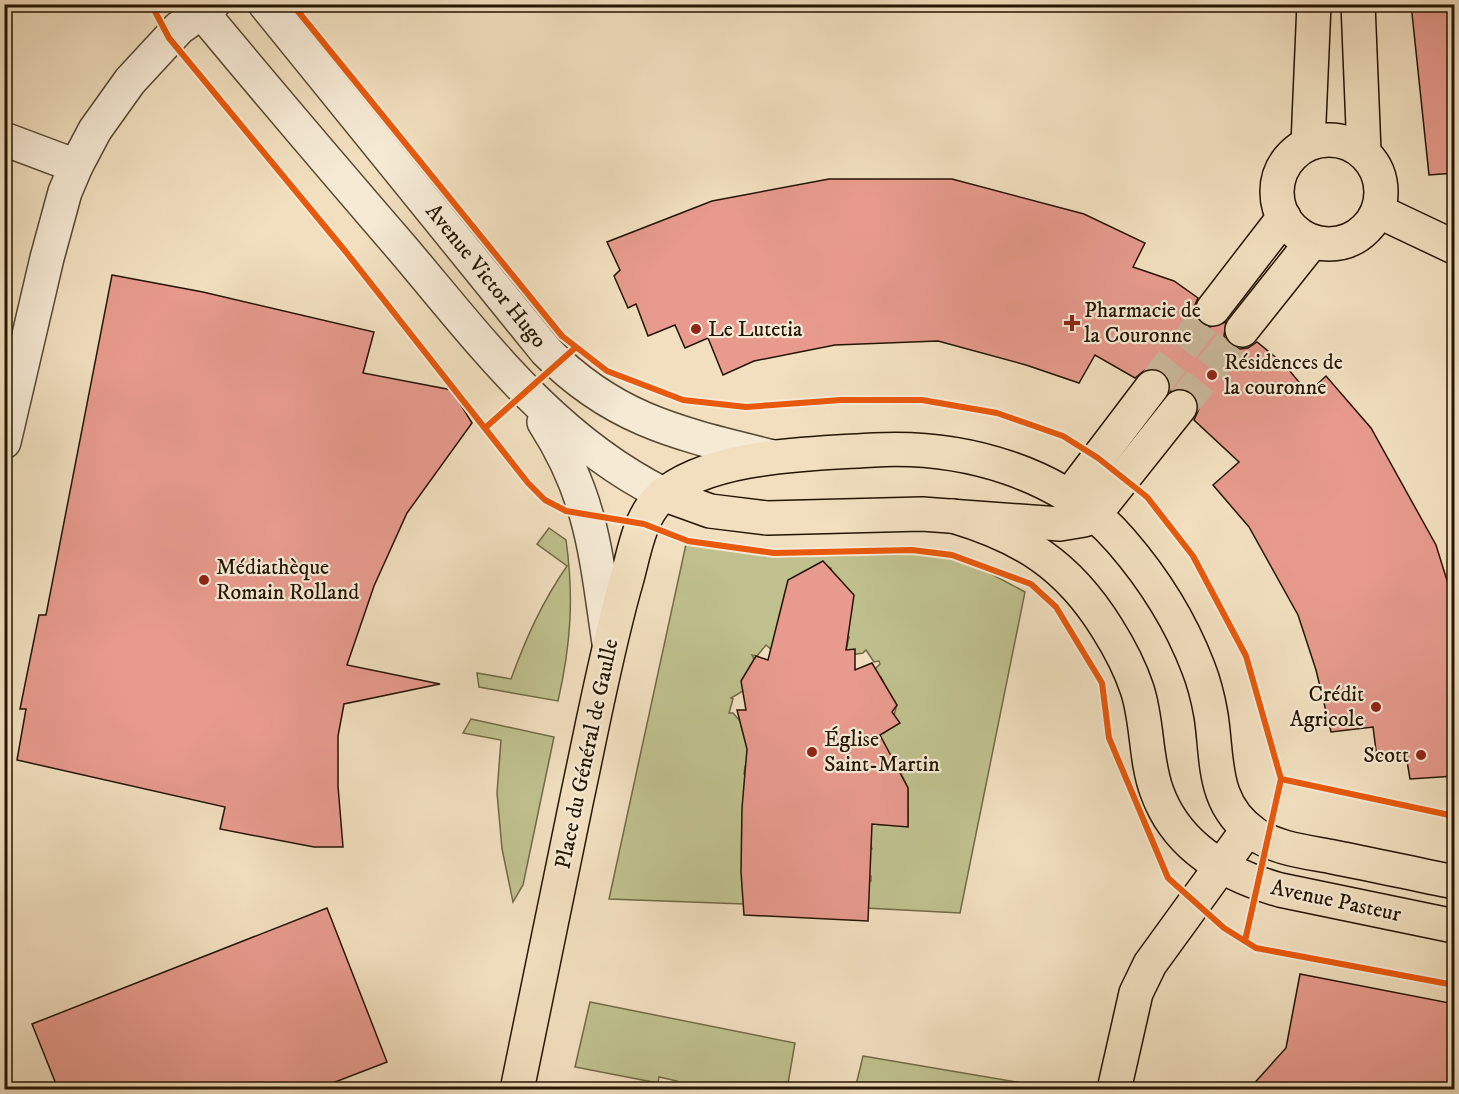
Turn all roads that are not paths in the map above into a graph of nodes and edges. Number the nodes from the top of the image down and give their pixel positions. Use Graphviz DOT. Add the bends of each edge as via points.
graph roads {
  1 [pos="265,4"];
  2 [pos="1314,4"];
  3 [pos="1358,4"];
  4 [pos="203,7"];
  5 [pos="4,139"];
  6 [pos="1308,144"];
  7 [pos="1364,153"];
  8 [pos="76,166"];
  9 [pos="1378,211"];
  10 [pos="1284,217"];
  11 [pos="1312,242"];
  12 [pos="1455,247"];
  13 [pos="1213,309"];
  14 [pos="1242,330"];
  15 [pos="1152,387"];
  16 [pos="525,393"];
  17 [pos="1180,407"];
  18 [pos="4,442"];
  19 [pos="773,457"];
  20 [pos="663,494"];
  21 [pos="1082,504"];
  22 [pos="953,516"];
  23 [pos="609,644"];
  24 [pos="1248,829"];
  25 [pos="1220,868"];
  26 [pos="1455,882"];
  27 [pos="1455,926"];
  28 [pos="517,1089"];
  29 [pos="1114,1089"];
  1 -- 19 [label="street, Avenue Victor Hugo" via="546,351 569,374 618,408 652,423"];
  2 -- 6 [label="main road"];
  3 -- 7 [label="main road"];
  4 -- 8 [label="street" via="129,81"];
  4 -- 16 [label="street, Avenue Victor Hugo"];
  5 -- 8 [label="street"];
  6 -- 7 [label="main road" via="1343,141"];
  6 -- 10 [label="main road" via="1291,157 1280,175 1278,204"];
  7 -- 9 [label="main road" via="1380,179"];
  8 -- 18 [label="street" via="64,192"];
  9 -- 11 [label="main road" via="1370,225 1351,239 1328,244"];
  9 -- 12 [label="main road"];
  10 -- 11 [label="main road" via="1291,228"];
  10 -- 13 [label="main road"];
  11 -- 14 [label="main road"];
  15 -- 21 [label="main road"];
  16 -- 20 [label="street, Avenue Victor Hugo" via="592,451"];
  16 -- 23 [label="street, Avenue Victor Hugo" via="558,443 582,494 593,535"];
  17 -- 21 [label="main road"];
  19 -- 20 [label="main road, Place du Général de Gaulle" via="695,477"];
  19 -- 21 [label="main road, Place du Général de Gaulle" via="896,449 938,451 1012,470"];
  20 -- 22 [label="main road" via="710,510 767,518"];
  20 -- 23 [label="main road, Place du Général de Gaulle" via="644,525"];
  21 -- 22 [label="main road" via="1084,520 1060,525"];
  21 -- 24 [label="main road, Place du Général de Gaulle" via="1118,537 1157,585 1180,625 1206,691 1218,783 1228,805"];
  22 -- 25 [label="main road" via="1034,549 1073,581 1092,604 1119,648 1137,688 1156,792 1187,840"];
  23 -- 28 [label="main road, Place du Général de Gaulle"];
  24 -- 25 [label="main road"];
  24 -- 26 [label="main road, Avenue Pasteur" via="1288,848"];
  25 -- 27 [label="main road, Avenue Pasteur" via="1280,890"];
  25 -- 29 [label="main road" via="1150,964 1136,993"];
}
